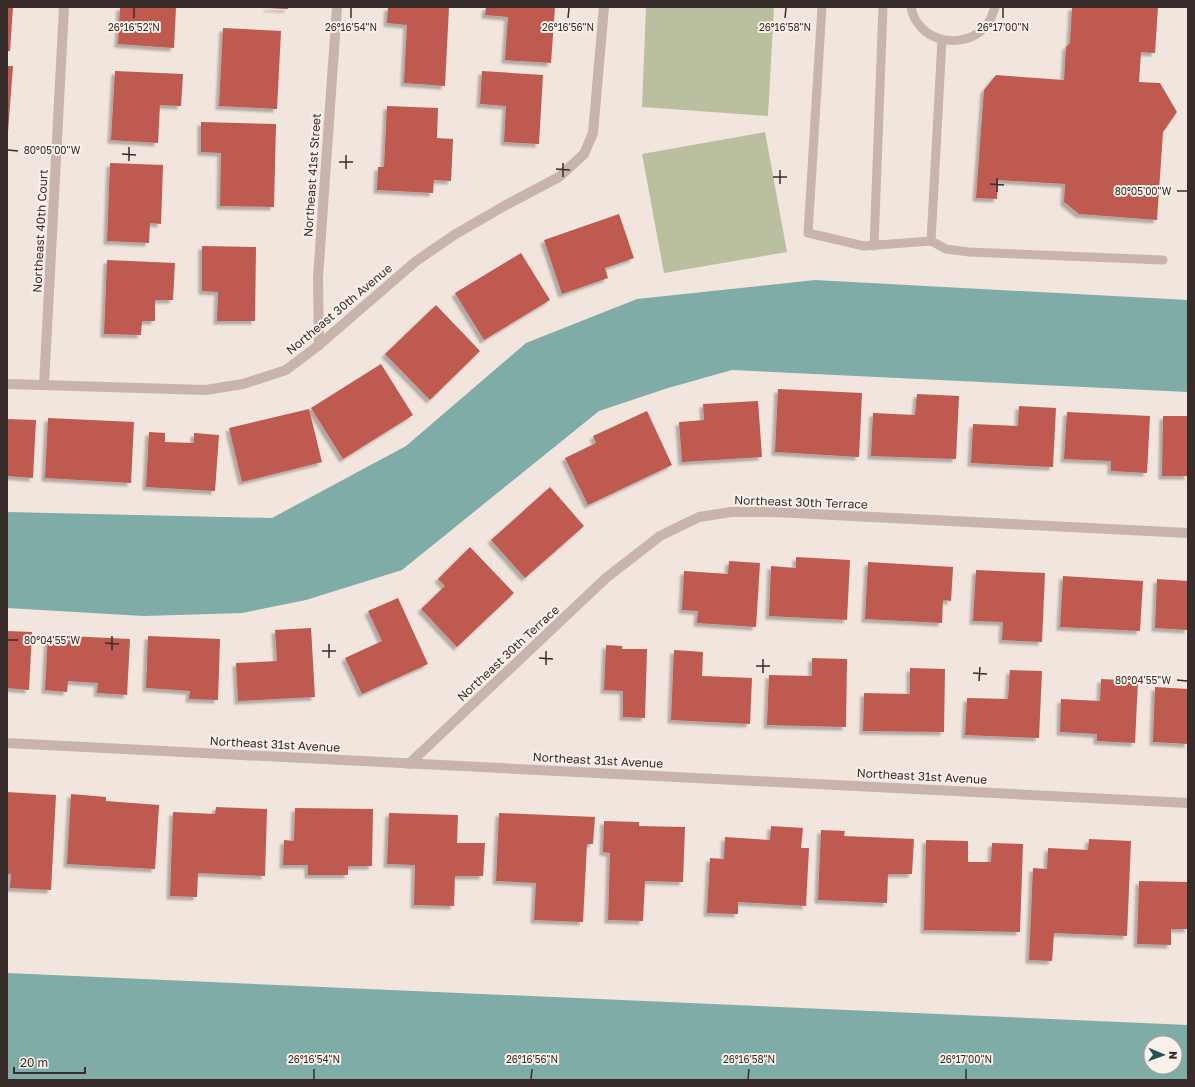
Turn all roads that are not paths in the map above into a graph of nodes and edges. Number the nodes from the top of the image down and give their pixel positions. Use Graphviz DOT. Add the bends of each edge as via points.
graph roads {
  1 [pos="64,7"];
  2 [pos="337,7"];
  3 [pos="604,7"];
  4 [pos="822,7"];
  5 [pos="883,7"];
  6 [pos="911,7"];
  7 [pos="995,7"];
  8 [pos="942,40"];
  9 [pos="931,241"];
  10 [pos="874,246"];
  11 [pos="1163,260"];
  12 [pos="319,345"];
  13 [pos="7,384"];
  14 [pos="44,384"];
  15 [pos="1188,533"];
  16 [pos="7,743"];
  17 [pos="409,764"];
  18 [pos="1188,803"];
  1 -- 14 [label="street, Northeast 40th Court"];
  2 -- 12 [label="street, Northeast 41st Street" via="318,278"];
  3 -- 12 [label="street, Northeast 30th Avenue" via="593,133 584,154 559,177 454,235 415,262"];
  4 -- 10 [label="lane" via="808,233"];
  5 -- 10 [label="lane"];
  6 -- 8 [label="lane" via="918,25"];
  7 -- 8 [label="lane" via="982,30 970,38"];
  8 -- 9 [label="lane"];
  9 -- 10 [label="lane"];
  9 -- 11 [label="lane" via="946,249 968,252"];
  12 -- 14 [label="street, Northeast 30th Avenue" via="286,370 243,384 206,390"];
  13 -- 14 [label="street, Northeast 30th Avenue"];
  15 -- 17 [label="street, Northeast 30th Terrace" via="774,512 731,512 699,517 660,536 606,578"];
  16 -- 17 [label="street, Northeast 31st Avenue"];
  17 -- 18 [label="street, Northeast 31st Avenue"];
}
